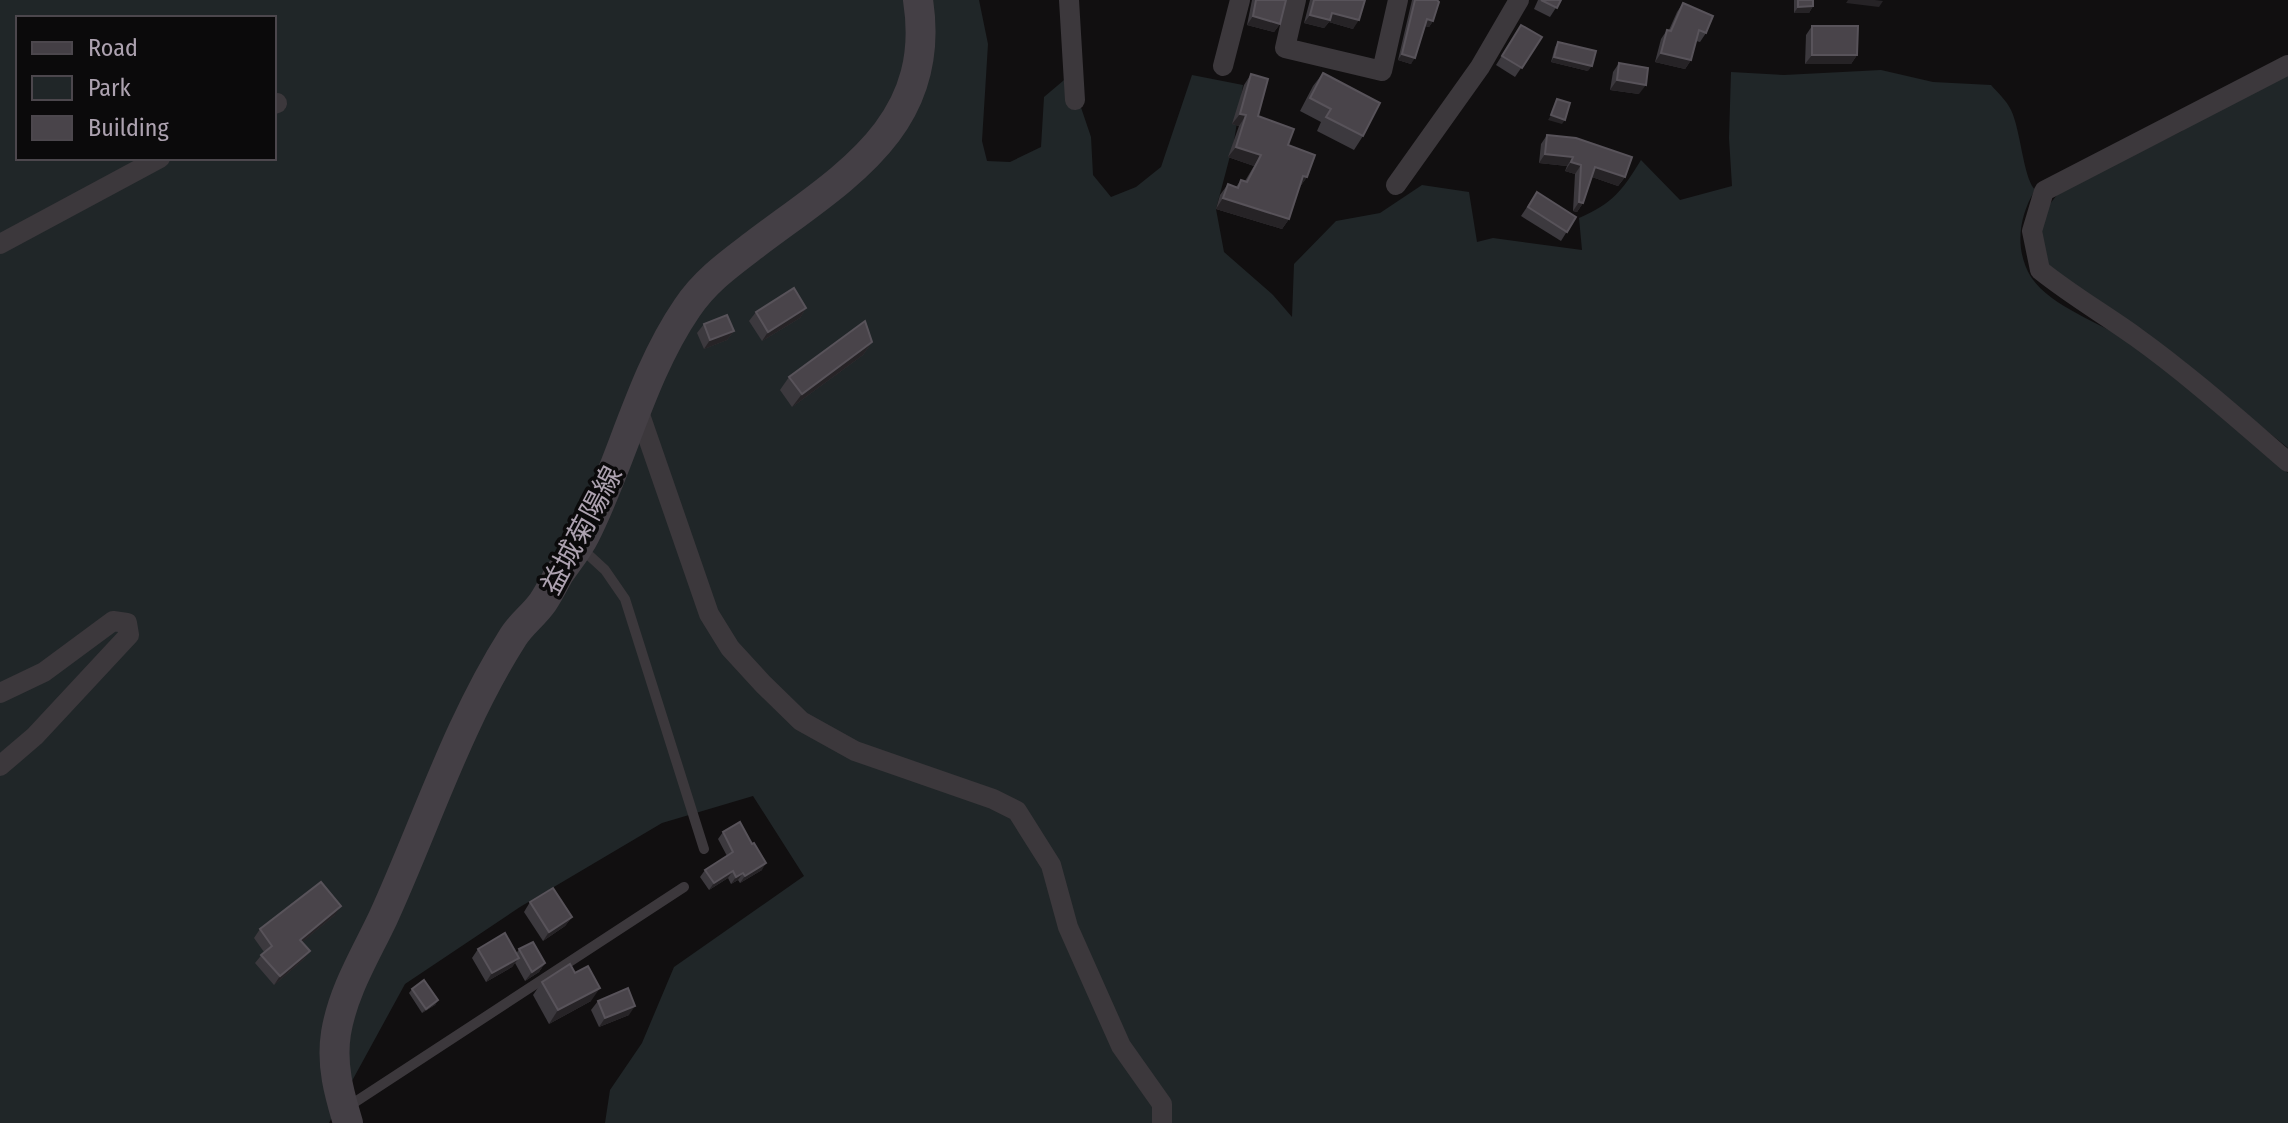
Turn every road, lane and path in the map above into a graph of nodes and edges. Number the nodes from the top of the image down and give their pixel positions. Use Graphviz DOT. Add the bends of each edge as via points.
graph roads {
  1 [pos="918,0"];
  2 [pos="1069,0"];
  3 [pos="1240,0"];
  4 [pos="1296,0"];
  5 [pos="1398,0"];
  6 [pos="1516,1"];
  7 [pos="2288,65"];
  8 [pos="1223,66"];
  9 [pos="1075,100"];
  10 [pos="156,160"];
  11 [pos="1396,185"];
  12 [pos="0,244"];
  13 [pos="638,409"];
  14 [pos="2288,462"];
  15 [pos="578,546"];
  16 [pos="0,693"];
  17 [pos="0,766"];
  18 [pos="704,849"];
  19 [pos="684,887"];
  20 [pos="346,1116"];
  21 [pos="1162,1123"];
  1 -- 13 [label="main road, 益城菊陽線" via="919,69 908,99 876,147 837,185 712,276 670,335"];
  2 -- 9 [label="street"];
  3 -- 8 [label="street"];
  4 -- 5 [label="street" via="1285,48 1382,71"];
  6 -- 11 [label="street" via="1480,67"];
  7 -- 14 [label="street" via="2044,191 2032,231 2040,270 2136,336"];
  10 -- 12 [label="street"];
  13 -- 15 [label="main road, 益城菊陽線"];
  13 -- 21 [label="street" via="709,614 730,648 763,684 801,721 855,751 1017,811 1051,865 1068,927 1121,1046 1162,1104"];
  15 -- 18 [label="lane" via="605,570 625,599"];
  15 -- 20 [label="main road, 益城菊陽線" via="543,603 515,634 484,689 344,999 333,1067"];
  16 -- 17 [label="street" via="44,672 113,621 127,623 129,635"];
  19 -- 20 [label="lane"];
}
